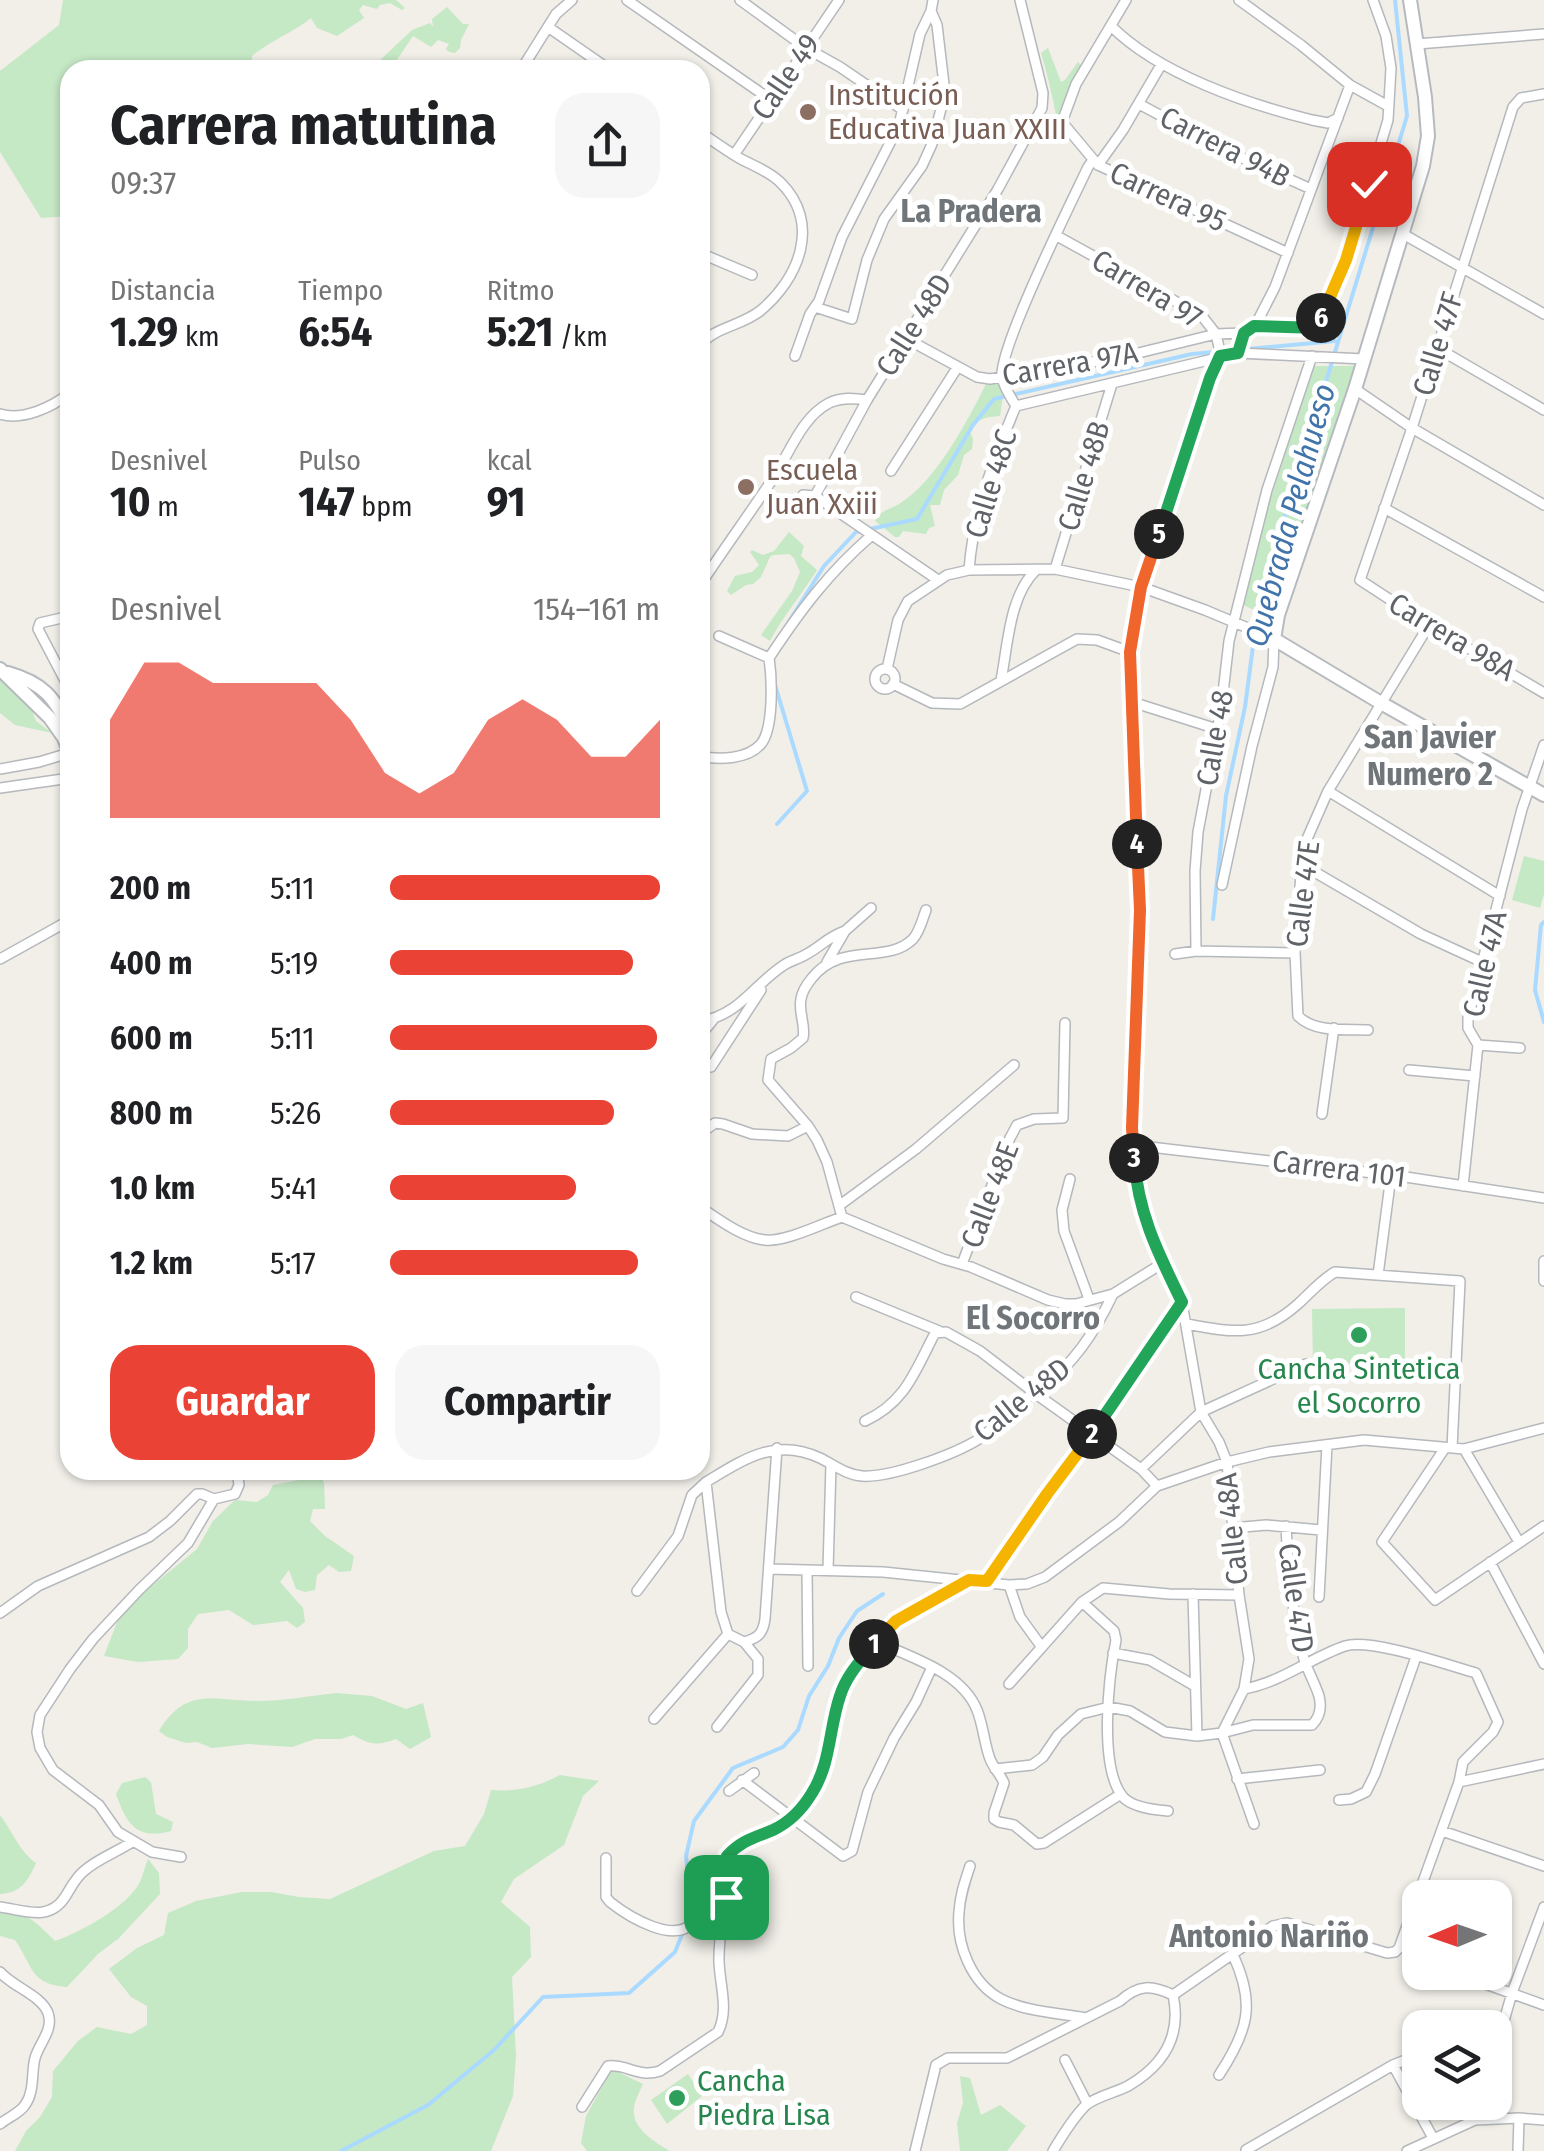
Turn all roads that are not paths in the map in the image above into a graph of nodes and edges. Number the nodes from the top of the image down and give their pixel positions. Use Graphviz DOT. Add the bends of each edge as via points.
graph roads {
  1 [pos="572,0"];
  2 [pos="628,0"];
  3 [pos="740,0"];
  4 [pos="840,0"];
  5 [pos="1020,0"];
  6 [pos="1126,0"];
  7 [pos="1239,0"];
  8 [pos="1373,0"];
  9 [pos="1410,0"];
  10 [pos="932,5"];
  11 [pos="548,26"];
  12 [pos="1110,26"];
  13 [pos="1544,34"];
  14 [pos="1418,44"];
  15 [pos="806,48"];
  16 [pos="527,60"];
  17 [pos="596,60"];
  18 [pos="1161,64"];
  19 [pos="1350,84"];
  20 [pos="1544,94"];
  21 [pos="771,100"];
  22 [pos="1139,104"];
  23 [pos="1388,106"];
  24 [pos="903,110"];
  25 [pos="1339,118"];
  26 [pos="710,139"];
  27 [pos="734,155"];
  28 [pos="1096,163"];
  29 [pos="1310,190"];
  30 [pos="1403,234"];
  31 [pos="1057,236"];
  32 [pos="1288,253"];
  33 [pos="710,257"];
  34 [pos="1462,268"];
  35 [pos="752,275"];
  36 [pos="815,307"];
  37 [pos="1544,314"];
  38 [pos="1254,326"];
  39 [pos="1243,334"];
  40 [pos="1216,335"];
  41 [pos="710,337"];
  42 [pos="906,338"];
  43 [pos="1436,348"];
  44 [pos="1239,352"];
  45 [pos="1220,355"];
  46 [pos="796,356"];
  47 [pos="1317,357"];
  48 [pos="1357,358"];
  49 [pos="957,368"];
  50 [pos="1003,379"];
  51 [pos="1112,384"];
  52 [pos="1355,389"];
  53 [pos="60,398"];
  54 [pos="867,400"];
  55 [pos="1015,405"];
  56 [pos="1544,410"];
  57 [pos="0,414"];
  58 [pos="1412,428"];
  59 [pos="891,471"];
  60 [pos="803,495"];
  61 [pos="815,496"];
  62 [pos="1544,504"];
  63 [pos="1384,508"];
  64 [pos="871,534"];
  65 [pos="1036,569"];
  66 [pos="1056,569"];
  67 [pos="969,570"];
  68 [pos="710,571"];
  69 [pos="938,580"];
  70 [pos="1360,580"];
  71 [pos="1141,587"];
  72 [pos="1544,597"];
  73 [pos="60,618"];
  74 [pos="1236,623"];
  75 [pos="1430,625"];
  76 [pos="719,636"];
  77 [pos="1272,638"];
  78 [pos="1130,652"];
  79 [pos="769,658"];
  80 [pos="887,669"];
  81 [pos="2,670"];
  82 [pos="60,671"];
  83 [pos="1000,680"];
  84 [pos="894,684"];
  85 [pos="1544,692"];
  86 [pos="1132,702"];
  87 [pos="1381,703"];
  88 [pos="60,710"];
  89 [pos="1217,729"];
  90 [pos="60,732"];
  91 [pos="1544,744"];
  92 [pos="60,756"];
  93 [pos="710,758"];
  94 [pos="0,769"];
  95 [pos="60,779"];
  96 [pos="1529,786"];
  97 [pos="0,788"];
  98 [pos="1328,791"];
  99 [pos="1544,794"];
  100 [pos="1300,864"];
  101 [pos="1222,884"];
  102 [pos="1500,896"];
  103 [pos="870,908"];
  104 [pos="926,910"];
  105 [pos="60,926"];
  106 [pos="846,931"];
  107 [pos="1196,952"];
  108 [pos="1295,953"];
  109 [pos="1175,954"];
  110 [pos="0,959"];
  111 [pos="827,962"];
  112 [pos="1482,962"];
  113 [pos="768,980"];
  114 [pos="714,1020"];
  115 [pos="710,1021"];
  116 [pos="1065,1024"];
  117 [pos="710,1025"];
  118 [pos="1334,1028"];
  119 [pos="1368,1030"];
  120 [pos="1478,1045"];
  121 [pos="1520,1048"];
  122 [pos="1014,1065"];
  123 [pos="711,1067"];
  124 [pos="1408,1070"];
  125 [pos="1475,1076"];
  126 [pos="1322,1114"];
  127 [pos="808,1126"];
  128 [pos="710,1127"];
  129 [pos="1133,1145"];
  130 [pos="1391,1176"];
  131 [pos="1070,1178"];
  132 [pos="1463,1186"];
  133 [pos="1544,1198"];
  134 [pos="840,1206"];
  135 [pos="710,1213"];
  136 [pos="842,1217"];
  137 [pos="1544,1262"];
  138 [pos="1163,1263"];
  139 [pos="962,1264"];
  140 [pos="1378,1275"];
  141 [pos="1544,1281"];
  142 [pos="1112,1294"];
  143 [pos="856,1297"];
  144 [pos="1089,1299"];
  145 [pos="1182,1302"];
  146 [pos="1187,1324"];
  147 [pos="935,1335"];
  148 [pos="1306,1364"];
  149 [pos="1036,1394"];
  150 [pos="1201,1412"];
  151 [pos="865,1421"];
  152 [pos="1544,1428"];
  153 [pos="1092,1434"];
  154 [pos="1327,1445"];
  155 [pos="778,1448"];
  156 [pos="1448,1448"];
  157 [pos="1464,1449"];
  158 [pos="1227,1462"];
  159 [pos="831,1464"];
  160 [pos="1142,1469"];
  161 [pos="238,1480"];
  162 [pos="710,1480"];
  163 [pos="710,1480"];
  164 [pos="706,1482"];
  165 [pos="1157,1486"];
  166 [pos="214,1499"];
  167 [pos="1286,1526"];
  168 [pos="1544,1526"];
  169 [pos="1232,1528"];
  170 [pos="1321,1530"];
  171 [pos="1518,1542"];
  172 [pos="1490,1562"];
  173 [pos="770,1568"];
  174 [pos="807,1570"];
  175 [pos="828,1570"];
  176 [pos="969,1580"];
  177 [pos="987,1581"];
  178 [pos="1009,1584"];
  179 [pos="638,1592"];
  180 [pos="1192,1594"];
  181 [pos="1239,1595"];
  182 [pos="1318,1597"];
  183 [pos="1082,1602"];
  184 [pos="0,1613"];
  185 [pos="728,1634"];
  186 [pos="1544,1634"];
  187 [pos="1533,1640"];
  188 [pos="876,1641"];
  189 [pos="744,1642"];
  190 [pos="1041,1646"];
  191 [pos="1113,1652"];
  192 [pos="1416,1657"];
  193 [pos="1544,1664"];
  194 [pos="1306,1665"];
  195 [pos="808,1666"];
  196 [pos="932,1667"];
  197 [pos="1010,1684"];
  198 [pos="1195,1686"];
  199 [pos="1244,1690"];
  200 [pos="1109,1707"];
  201 [pos="654,1719"];
  202 [pos="717,1727"];
  203 [pos="1222,1733"];
  204 [pos="1196,1736"];
  205 [pos="1544,1764"];
  206 [pos="995,1769"];
  207 [pos="1320,1770"];
  208 [pos="754,1773"];
  209 [pos="1237,1779"];
  210 [pos="742,1780"];
  211 [pos="1459,1782"];
  212 [pos="729,1792"];
  213 [pos="1121,1794"];
  214 [pos="1339,1800"];
  215 [pos="1168,1811"];
  216 [pos="794,1817"];
  217 [pos="1254,1824"];
  218 [pos="1442,1831"];
  219 [pos="132,1842"];
  220 [pos="180,1856"];
  221 [pos="727,1856"];
  222 [pos="606,1858"];
  223 [pos="970,1866"];
  224 [pos="1544,1866"];
  225 [pos="0,1907"];
  226 [pos="1544,1907"];
  227 [pos="1233,1955"];
  228 [pos="0,1972"];
  229 [pos="1503,1990"];
  230 [pos="1512,1993"];
  231 [pos="1174,1995"];
  232 [pos="1544,2004"];
  233 [pos="1507,2010"];
  234 [pos="1087,2018"];
  235 [pos="1065,2060"];
  236 [pos="1402,2062"];
  237 [pos="1393,2065"];
  238 [pos="1219,2075"];
  239 [pos="1087,2104"];
  240 [pos="582,2107"];
  241 [pos="1512,2118"];
  242 [pos="1519,2118"];
  243 [pos="1475,2120"];
  244 [pos="1544,2120"];
  245 [pos="0,2124"];
  246 [pos="1433,2138"];
  247 [pos="1246,2150"];
  248 [pos="916,2151"];
  249 [pos="1053,2151"];
  250 [pos="1407,2151"];
  251 [pos="1518,2151"];
  1 -- 11 [label="street"];
  2 -- 21 [label="street"];
  3 -- 15 [label="street"];
  4 -- 15 [label="street, Calle 49"];
  5 -- 42 [label="street, Calle 48D" via="1044,103"];
  6 -- 12 [label="street"];
  7 -- 19 [label="street"];
  8 -- 23 [label="street" via="1392,68"];
  9 -- 14 [label="street"];
  10 -- 24 [label="street"];
  10 -- 36 [label="street" via="945,93 932,144 884,220 852,319"];
  11 -- 16 [label="street"];
  11 -- 17 [label="street"];
  12 -- 18 [label="street"];
  12 -- 28 [label="street, Carrera 95" via="1062,122"];
  13 -- 14 [label="street"];
  14 -- 30 [label="street" via="1428,136"];
  15 -- 21 [label="street, Calle 49"];
  15 -- 24 [label="street"];
  18 -- 22 [label="street"];
  18 -- 25 [label="street" via="1290,114 1328,123"];
  19 -- 23 [label="street"];
  19 -- 25 [label="street"];
  20 -- 34 [label="street, Calle 47F" via="1513,106"];
  21 -- 27 [label="street, Calle 49"];
  22 -- 28 [label="street"];
  22 -- 29 [label="street, Carrera 94B"];
  23 -- 38 [label="street" via="1346,260 1318,328"];
  24 -- 36 [label="street"];
  25 -- 29 [label="street"];
  26 -- 27 [label="street"];
  27 -- 41 [label="street" via="783,185 803,234 795,269 777,296 751,318"];
  28 -- 31 [label="street"];
  28 -- 32 [label="street, Carrera 95"];
  29 -- 32 [label="street"];
  30 -- 34 [label="street"];
  30 -- 48 [label="street"];
  31 -- 40 [label="street, Carrera 97" via="1202,316"];
  31 -- 50 [label="street" via="1012,336"];
  32 -- 38 [label="street"];
  33 -- 35 [label="street"];
  34 -- 37 [label="street"];
  34 -- 43 [label="street, Calle 47F"];
  36 -- 46 [label="street"];
  38 -- 39 [label="street"];
  39 -- 40 [label="street, Carrera 97A"];
  39 -- 44 [label="street"];
  40 -- 45 [label="street, Carrera 97"];
  40 -- 50 [label="street, Carrera 97A"];
  42 -- 49 [label="street, Carrera 97A"];
  42 -- 54 [label="street, Calle 48D"];
  43 -- 56 [label="street"];
  43 -- 58 [label="street, Calle 47F"];
  44 -- 45 [label="street"];
  44 -- 47 [label="street"];
  45 -- 51 [label="street"];
  45 -- 71 [label="street, Calle 48A"];
  47 -- 48 [label="street"];
  47 -- 74 [label="street, Calle 48" via="1267,490"];
  48 -- 52 [label="street"];
  49 -- 50 [label="street, Carrera 97A"];
  49 -- 59 [label="street"];
  50 -- 55 [label="street, Calle 48C"];
  51 -- 55 [label="street"];
  51 -- 66 [label="street, Calle 48B"];
  52 -- 58 [label="street"];
  52 -- 77 [label="street"];
  53 -- 57 [label="street" via="30,414"];
  54 -- 61 [label="street, Calle 48D"];
  54 -- 68 [label="street" via="832,402 808,422"];
  55 -- 67 [label="street, Calle 48C" via="972,537"];
  58 -- 62 [label="street"];
  58 -- 63 [label="street, Calle 47F"];
  60 -- 61 [label="street"];
  61 -- 64 [label="street"];
  63 -- 70 [label="street, Calle 47F"];
  63 -- 72 [label="street"];
  64 -- 69 [label="street"];
  64 -- 79 [label="street" via="809,598"];
  65 -- 66 [label="street"];
  65 -- 67 [label="street"];
  65 -- 83 [label="street" via="1014,609"];
  66 -- 71 [label="street"];
  67 -- 69 [label="street, Calle 48C"];
  69 -- 80 [label="street, Calle 48C" via="908,600"];
  70 -- 75 [label="street, Carrera 98A"];
  71 -- 74 [label="street"];
  71 -- 78 [label="street, Calle 48A"];
  73 -- 82 [label="street" via="38,629"];
  74 -- 77 [label="street"];
  74 -- 89 [label="street, Calle 48"];
  75 -- 85 [label="street, Carrera 98A"];
  75 -- 87 [label="street, Calle 47E"];
  76 -- 79 [label="street"];
  77 -- 87 [label="street"];
  77 -- 101 [label="street" via="1273,667"];
  78 -- 83 [label="street" via="1077,639"];
  78 -- 86 [label="street, Calle 48A"];
  79 -- 93 [label="street" via="763,742 736,757"];
  80 -- 84 [label="street"];
  80 -- 84 [label="street" via="876,681 884,688"];
  81 -- 88 [label="street" via="31,680"];
  81 -- 90 [label="street"];
  83 -- 84 [label="street" via="960,704 932,703"];
  86 -- 89 [label="street"];
  86 -- 129 [label="street, Calle 48A" via="1140,910"];
  87 -- 96 [label="street"];
  87 -- 98 [label="street, Calle 47E"];
  89 -- 107 [label="street, Calle 48" via="1198,832"];
  91 -- 96 [label="street, Calle 47A"];
  92 -- 94 [label="street"];
  95 -- 97 [label="street"];
  96 -- 99 [label="street"];
  96 -- 102 [label="street, Calle 47A"];
  98 -- 100 [label="street, Calle 47E"];
  98 -- 102 [label="street"];
  100 -- 108 [label="street, Calle 47E"];
  100 -- 112 [label="street"];
  102 -- 112 [label="street, Calle 47A"];
  103 -- 106 [label="street"];
  104 -- 111 [label="street" via="904,946"];
  105 -- 110 [label="street"];
  106 -- 111 [label="street"];
  106 -- 113 [label="street"];
  107 -- 108 [label="street"];
  107 -- 109 [label="street"];
  108 -- 118 [label="street, Calle 47E" via="1298,1016 1308,1025"];
  111 -- 127 [label="street" via="800,1002 804,1038 772,1058 768,1080"];
  112 -- 120 [label="street, Calle 47A" via="1468,1018"];
  113 -- 114 [label="street"];
  113 -- 123 [label="street"];
  114 -- 115 [label="street"];
  114 -- 117 [label="street"];
  116 -- 139 [label="street, Calle 48E" via="1063,1118 1017,1125"];
  118 -- 119 [label="street"];
  118 -- 126 [label="street"];
  120 -- 121 [label="street"];
  120 -- 125 [label="street, Calle 47A"];
  122 -- 134 [label="street"];
  124 -- 125 [label="street"];
  125 -- 132 [label="street, Calle 47A"];
  127 -- 128 [label="street" via="788,1136"];
  127 -- 134 [label="street"];
  129 -- 130 [label="street, Carrera 101"];
  129 -- 138 [label="street, Calle 48A" via="1136,1190"];
  130 -- 132 [label="street, Carrera 101"];
  130 -- 140 [label="street"];
  131 -- 144 [label="street" via="1064,1231"];
  132 -- 133 [label="street, Carrera 101"];
  134 -- 136 [label="street"];
  135 -- 136 [label="street" via="767,1240"];
  136 -- 139 [label="street"];
  137 -- 141 [label="street"];
  138 -- 142 [label="street"];
  138 -- 145 [label="street, Calle 48A"];
  139 -- 144 [label="street" via="1048,1300"];
  140 -- 146 [label="street" via="1331,1274 1256,1330"];
  140 -- 156 [label="street" via="1460,1281"];
  142 -- 144 [label="street"];
  142 -- 149 [label="street, Calle 48D" via="1080,1353"];
  143 -- 147 [label="street"];
  145 -- 146 [label="street, Calle 48A"];
  145 -- 153 [label="street"];
  146 -- 150 [label="street, Calle 48A"];
  147 -- 149 [label="street" via="946,1332 980,1350"];
  147 -- 151 [label="street" via="907,1389"];
  148 -- 150 [label="street"];
  149 -- 153 [label="street"];
  149 -- 159 [label="street, Calle 48D" via="1019,1401 981,1438 916,1466 863,1476"];
  150 -- 158 [label="street, Calle 48A"];
  150 -- 160 [label="street"];
  152 -- 157 [label="street"];
  153 -- 160 [label="street"];
  153 -- 177 [label="street"];
  154 -- 156 [label="street" via="1368,1440"];
  154 -- 158 [label="street"];
  154 -- 170 [label="street"];
  155 -- 159 [label="street"];
  155 -- 162 [label="street"];
  155 -- 173 [label="street"];
  156 -- 157 [label="street"];
  156 -- 172 [label="street" via="1382,1542 1435,1600"];
  157 -- 171 [label="street"];
  158 -- 165 [label="street"];
  158 -- 169 [label="street, Calle 48A"];
  159 -- 175 [label="street"];
  160 -- 165 [label="street"];
  161 -- 166 [label="street" via="235,1494"];
  163 -- 164 [label="street"];
  164 -- 179 [label="street" via="692,1495 678,1536"];
  164 -- 185 [label="street"];
  165 -- 178 [label="street" via="1045,1578"];
  166 -- 184 [label="street" via="197,1494 148,1537 38,1586"];
  166 -- 219 [label="street" via="188,1543 93,1639 40,1716 40,1748 53,1770 99,1804"];
  167 -- 169 [label="street"];
  167 -- 170 [label="street"];
  167 -- 194 [label="street, Calle 47D"];
  168 -- 171 [label="street"];
  169 -- 181 [label="street, Calle 48A"];
  170 -- 182 [label="street"];
  171 -- 172 [label="street"];
  172 -- 187 [label="street"];
  173 -- 174 [label="street"];
  173 -- 189 [label="street" via="763,1630"];
  174 -- 175 [label="street"];
  174 -- 195 [label="street"];
  175 -- 176 [label="street"];
  176 -- 177 [label="street"];
  176 -- 188 [label="street" via="896,1621"];
  177 -- 178 [label="street"];
  178 -- 190 [label="street" via="1020,1617"];
  180 -- 181 [label="street"];
  180 -- 183 [label="street" via="1102,1588"];
  180 -- 198 [label="street"];
  181 -- 199 [label="street, Calle 48A" via="1248,1659"];
  183 -- 190 [label="street"];
  183 -- 191 [label="street" via="1114,1631"];
  185 -- 189 [label="street"];
  185 -- 201 [label="street"];
  186 -- 187 [label="street"];
  187 -- 193 [label="street"];
  188 -- 196 [label="street"];
  188 -- 216 [label="street" via="844,1686 820,1778"];
  189 -- 202 [label="street" via="758,1659 758,1675"];
  190 -- 197 [label="street"];
  191 -- 198 [label="street" via="1150,1660"];
  191 -- 200 [label="street"];
  192 -- 194 [label="street" via="1350,1644"];
  192 -- 211 [label="street" via="1476,1673 1498,1722 1463,1762"];
  192 -- 214 [label="street" via="1366,1792"];
  194 -- 199 [label="street"];
  194 -- 203 [label="street, Calle 47D" via="1321,1706 1312,1725 1253,1725"];
  196 -- 206 [label="street" via="965,1689 976,1706"];
  196 -- 216 [label="street" via="868,1792 852,1852 842,1856"];
  198 -- 204 [label="street"];
  199 -- 203 [label="street, Calle 48A"];
  200 -- 204 [label="street" via="1165,1732"];
  200 -- 206 [label="street" via="1081,1714 1032,1765"];
  200 -- 213 [label="street" via="1111,1766"];
  203 -- 204 [label="street"];
  203 -- 209 [label="street"];
  205 -- 211 [label="street"];
  206 -- 213 [label="street" via="1004,1783 994,1818 1037,1844"];
  207 -- 209 [label="street"];
  208 -- 210 [label="street"];
  209 -- 217 [label="street"];
  210 -- 212 [label="street"];
  210 -- 216 [label="street"];
  211 -- 218 [label="street"];
  213 -- 215 [label="street"];
  216 -- 221 [label="street"];
  218 -- 224 [label="street"];
  218 -- 227 [label="street" via="1395,1952 1287,1924 1273,1926"];
  219 -- 220 [label="street"];
  219 -- 225 [label="street" via="85,1869 48,1912"];
  221 -- 222 [label="street" via="693,1922 674,1933 610,1902"];
  221 -- 240 [label="street" via="718,2032 660,2071 608,2066"];
  223 -- 234 [label="street" via="958,1915 961,1941 982,1984 1008,2002"];
  226 -- 230 [label="street"];
  227 -- 231 [label="street"];
  227 -- 238 [label="street" via="1244,1979 1246,2016"];
  228 -- 245 [label="street" via="39,2001 49,2020 25,2105"];
  229 -- 230 [label="street"];
  230 -- 232 [label="street"];
  230 -- 233 [label="street"];
  231 -- 234 [label="street" via="1144,1987"];
  231 -- 239 [label="street" via="1176,2028 1166,2051 1137,2080"];
  234 -- 248 [label="street" via="1007,2058 948,2058 936,2065"];
  235 -- 239 [label="street"];
  236 -- 237 [label="street"];
  237 -- 246 [label="street"];
  237 -- 247 [label="street"];
  239 -- 249 [label="street"];
  241 -- 242 [label="street"];
  242 -- 244 [label="street"];
  242 -- 251 [label="street"];
  243 -- 246 [label="street"];
  246 -- 250 [label="street"];
}
